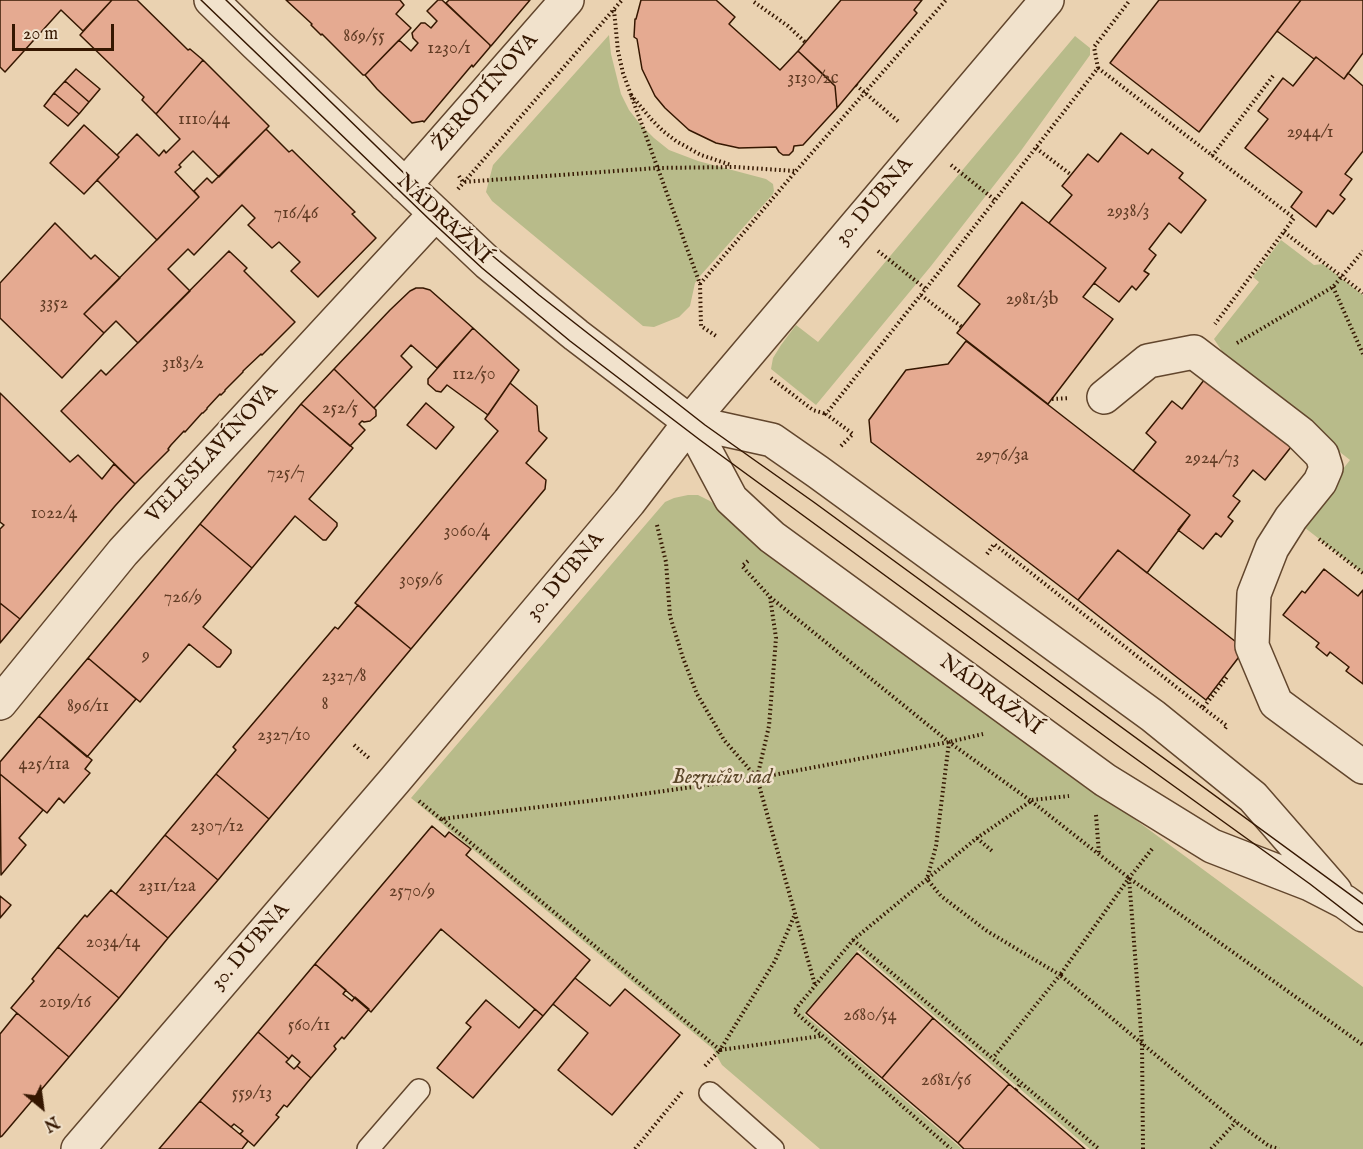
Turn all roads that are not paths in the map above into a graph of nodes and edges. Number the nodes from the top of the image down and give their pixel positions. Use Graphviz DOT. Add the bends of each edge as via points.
graph roads {
  1 [pos="211,0"];
  2 [pos="567,0"];
  3 [pos="1047,0"];
  4 [pos="405,185"];
  5 [pos="435,214"];
  6 [pos="1104,397"];
  7 [pos="690,422"];
  8 [pos="0,703"];
  9 [pos="1363,767"];
  10 [pos="1354,909"];
  11 [pos="420,1090"];
  12 [pos="710,1093"];
  13 [pos="78,1149"];
  14 [pos="368,1149"];
  15 [pos="773,1149"];
  1 -- 4 [label="street, NÁDRAŽNÍ"];
  2 -- 4 [label="street, ŽEROTÍNOVA"];
  3 -- 7 [label="street, 30. DUBNA"];
  4 -- 5 [label="street, NÁDRAŽNÍ"];
  5 -- 7 [label="street, NÁDRAŽNÍ" via="534,302"];
  5 -- 8 [label="street, VELESLAVÍNOVA" via="123,552"];
  6 -- 9 [label="street" via="1148,361 1194,352 1300,433 1322,455 1326,468 1320,482 1272,548 1254,594 1252,646 1276,704"];
  7 -- 10 [label="street, NÁDRAŽNÍ" via="772,440 1153,716 1253,797"];
  7 -- 10 [label="street, NÁDRAŽNÍ" via="731,499 772,537 1100,787 1212,846 1310,884"];
  7 -- 13 [label="street, 30. DUBNA" via="629,502 395,780"];
  11 -- 14 [label="lane"];
  12 -- 15 [label="lane"];
}
